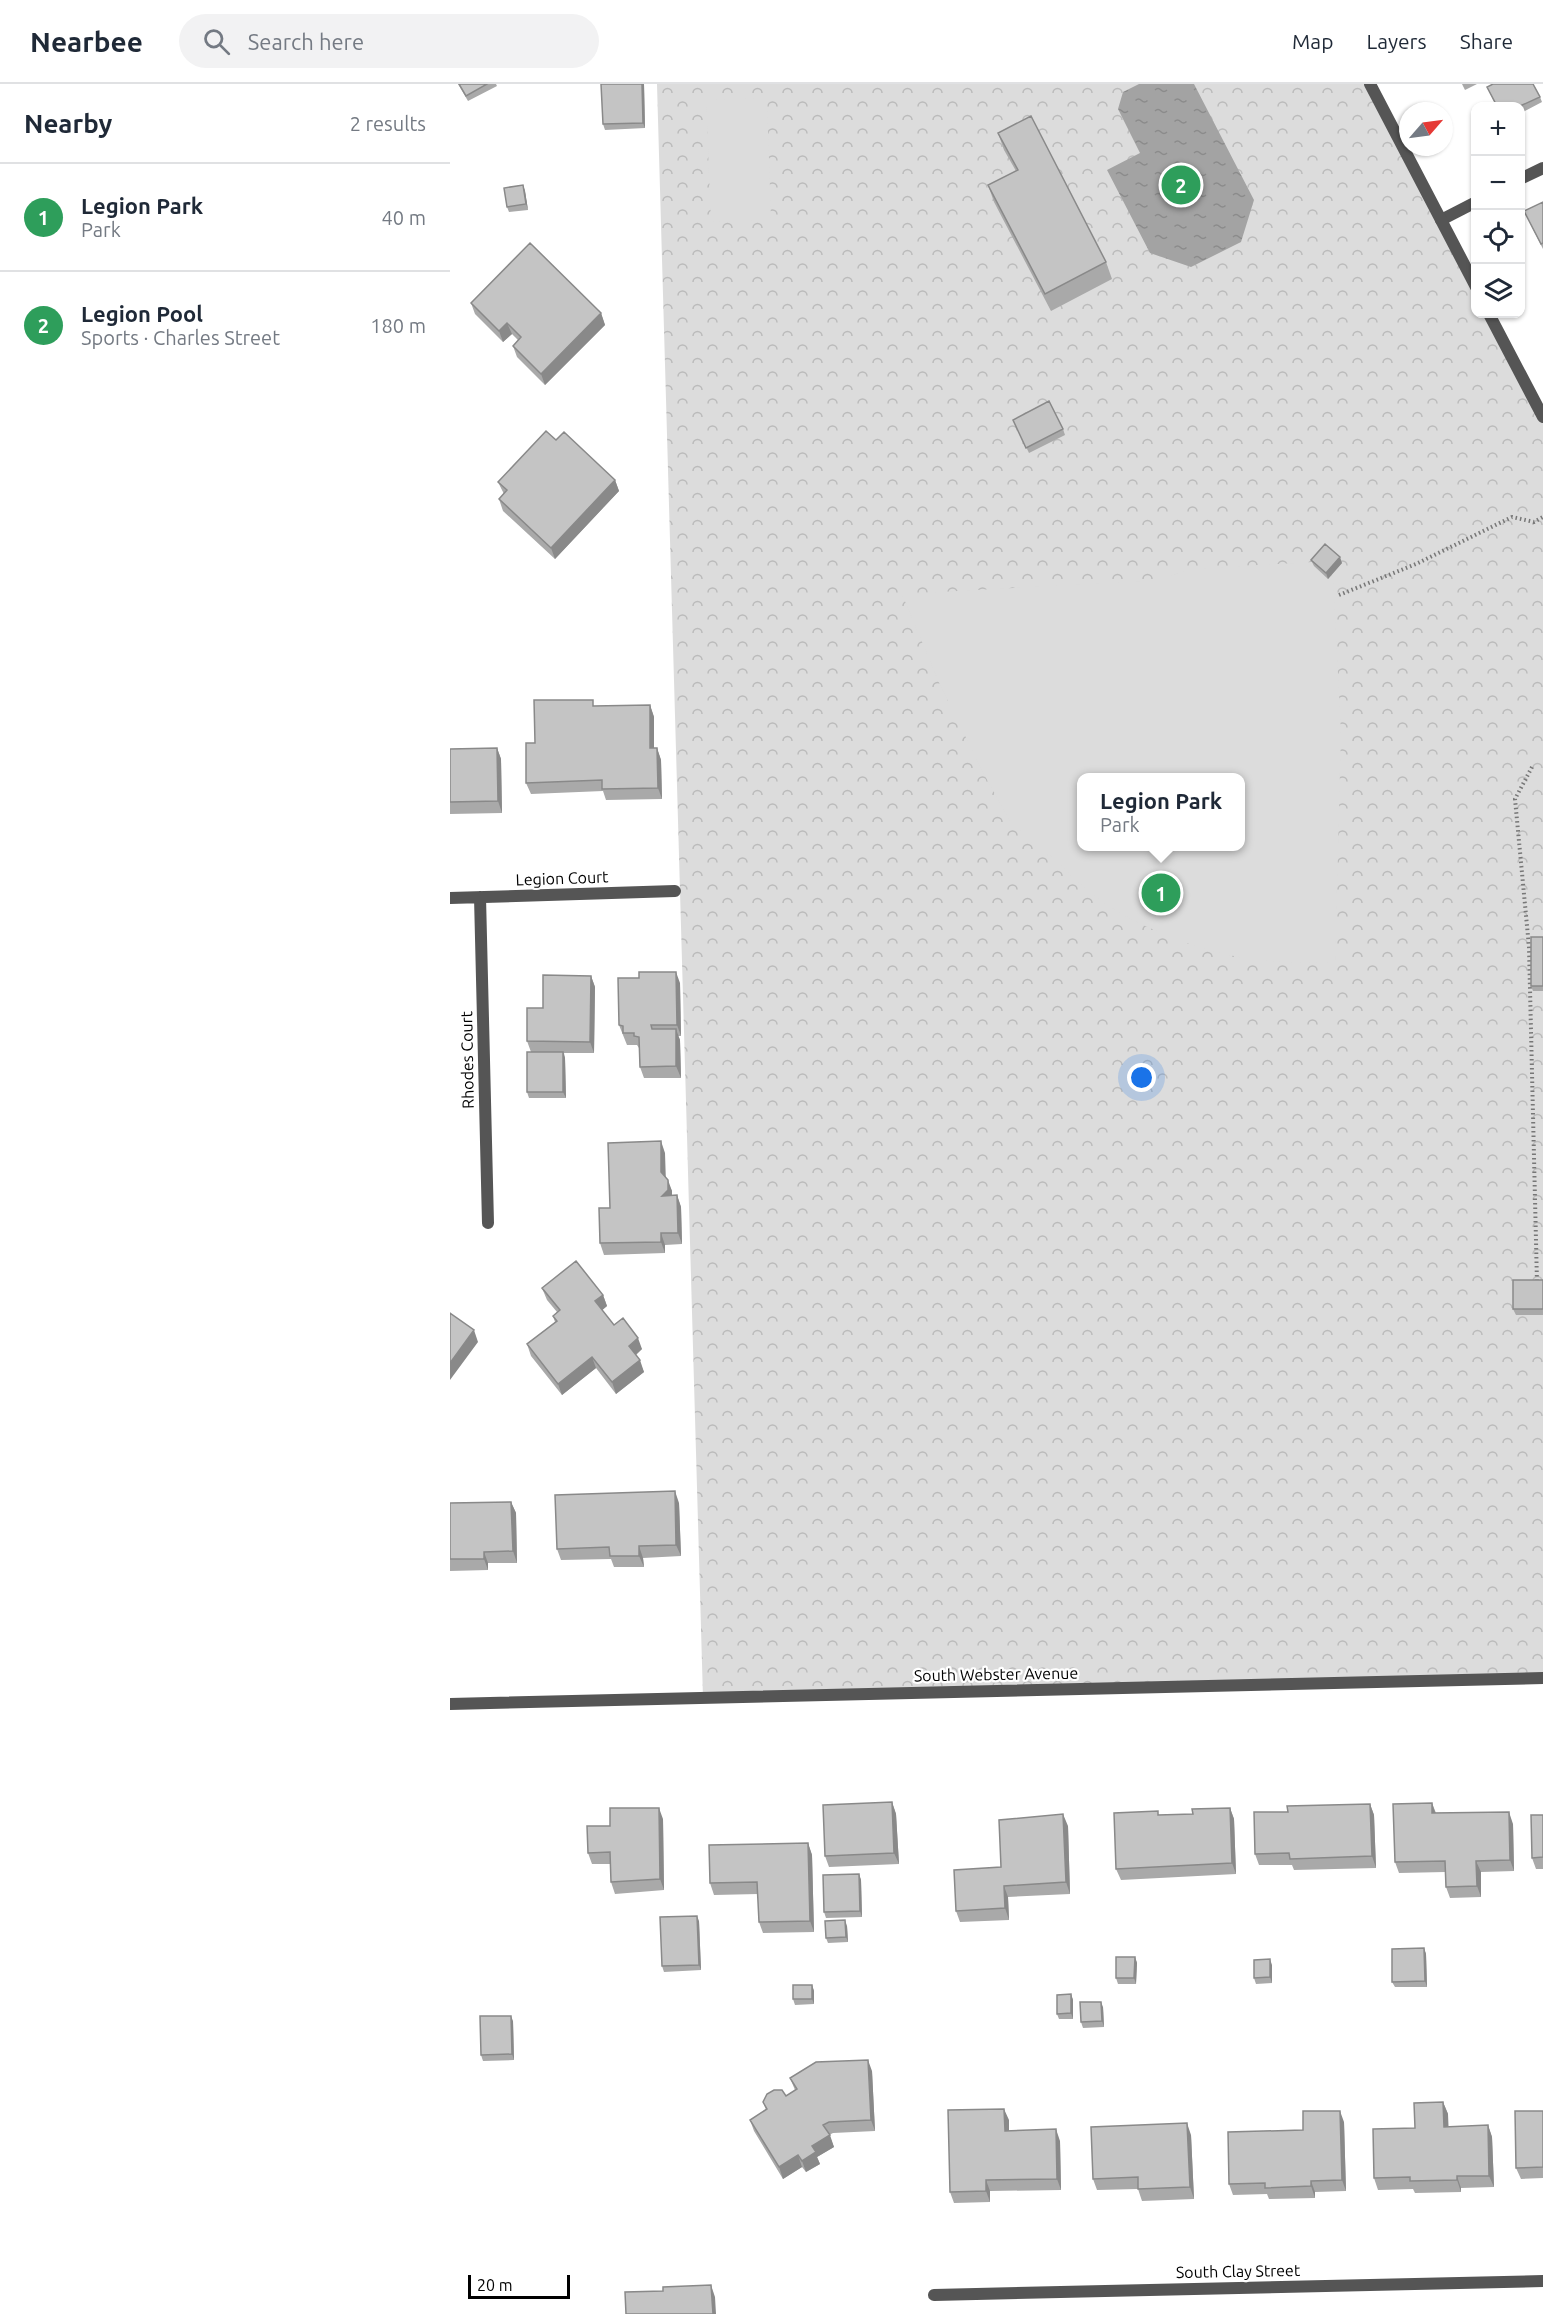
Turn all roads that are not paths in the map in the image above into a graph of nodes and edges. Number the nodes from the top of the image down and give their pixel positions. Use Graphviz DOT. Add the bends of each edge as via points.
graph roads {
  1 [pos="1370,84"];
  2 [pos="1543,168"];
  3 [pos="1525,177"];
  4 [pos="1471,205"];
  5 [pos="1441,220"];
  6 [pos="1471,277"];
  7 [pos="1491,318"];
  8 [pos="1543,417"];
  9 [pos="675,891"];
  10 [pos="480,897"];
  11 [pos="450,898"];
  12 [pos="488,1222"];
  13 [pos="1543,1678"];
  14 [pos="450,1704"];
  15 [pos="1543,2281"];
  16 [pos="934,2295"];
  1 -- 5 [label="street"];
  2 -- 3 [label="street"];
  4 -- 5 [label="street"];
  5 -- 6 [label="street"];
  7 -- 8 [label="street"];
  9 -- 10 [label="street, Legion Court"];
  10 -- 11 [label="street, Legion Court"];
  10 -- 12 [label="street, Rhodes Court"];
  13 -- 14 [label="street, South Webster Avenue"];
  15 -- 16 [label="street, South Clay Street"];
}
